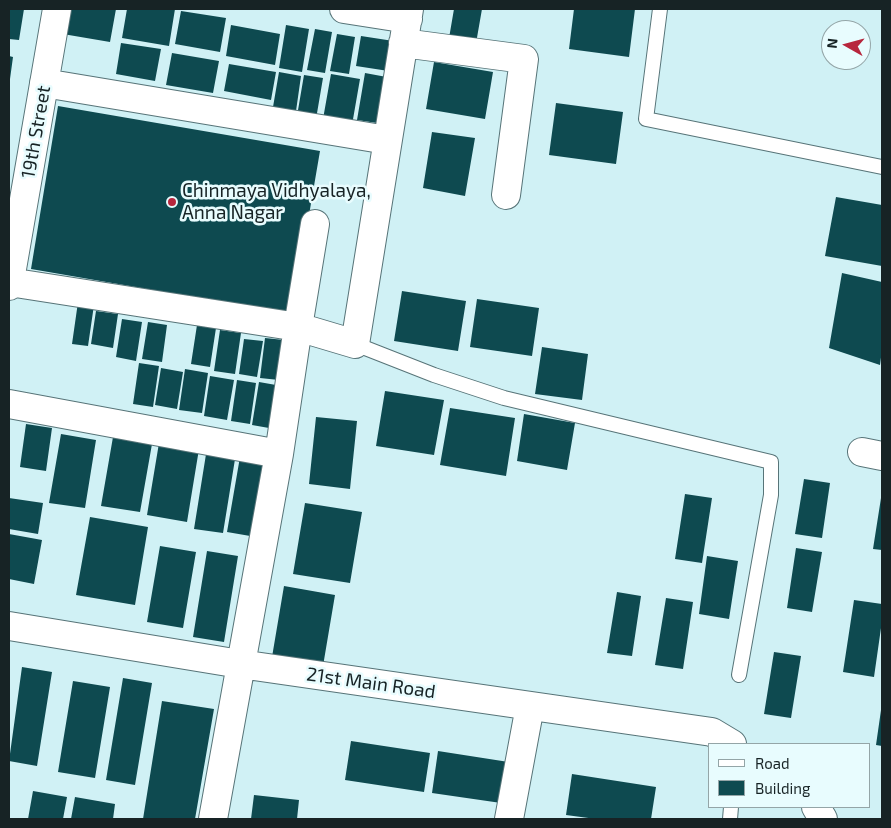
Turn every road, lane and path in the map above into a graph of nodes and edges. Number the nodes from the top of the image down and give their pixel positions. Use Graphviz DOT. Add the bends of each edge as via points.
graph roads {
  1 [pos="57,9"];
  2 [pos="344,9"];
  3 [pos="660,9"];
  4 [pos="407,23"];
  5 [pos="44,83"];
  6 [pos="387,140"];
  7 [pos="882,167"];
  8 [pos="506,195"];
  9 [pos="315,224"];
  10 [pos="9,282"];
  11 [pos="9,286"];
  12 [pos="298,327"];
  13 [pos="355,344"];
  14 [pos="9,404"];
  15 [pos="279,454"];
  16 [pos="9,626"];
  17 [pos="240,664"];
  18 [pos="738,675"];
  19 [pos="530,706"];
  20 [pos="730,743"];
  21 [pos="817,808"];
  22 [pos="214,819"];
  23 [pos="508,819"];
  24 [pos="823,819"];
  1 -- 5 [label="street, 19th Street"];
  2 -- 4 [label="street"];
  3 -- 7 [label="lane" via="646,119"];
  4 -- 6 [label="street"];
  4 -- 8 [label="street" via="524,59"];
  5 -- 6 [label="street"];
  5 -- 10 [label="street, 19th Street"];
  6 -- 13 [label="street"];
  9 -- 12 [label="street"];
  10 -- 11 [label="street, 19th Street"];
  10 -- 12 [label="street"];
  12 -- 13 [label="street"];
  12 -- 15 [label="street"];
  13 -- 18 [label="lane" via="504,398 771,462 771,495"];
  14 -- 15 [label="street"];
  15 -- 17 [label="street"];
  16 -- 17 [label="street, 21st Main Road"];
  17 -- 19 [label="street, 21st Main Road"];
  17 -- 22 [label="street"];
  19 -- 20 [label="street, 21st Main Road" via="712,732"];
  19 -- 23 [label="street"];
  21 -- 24 [label="street"];
}
